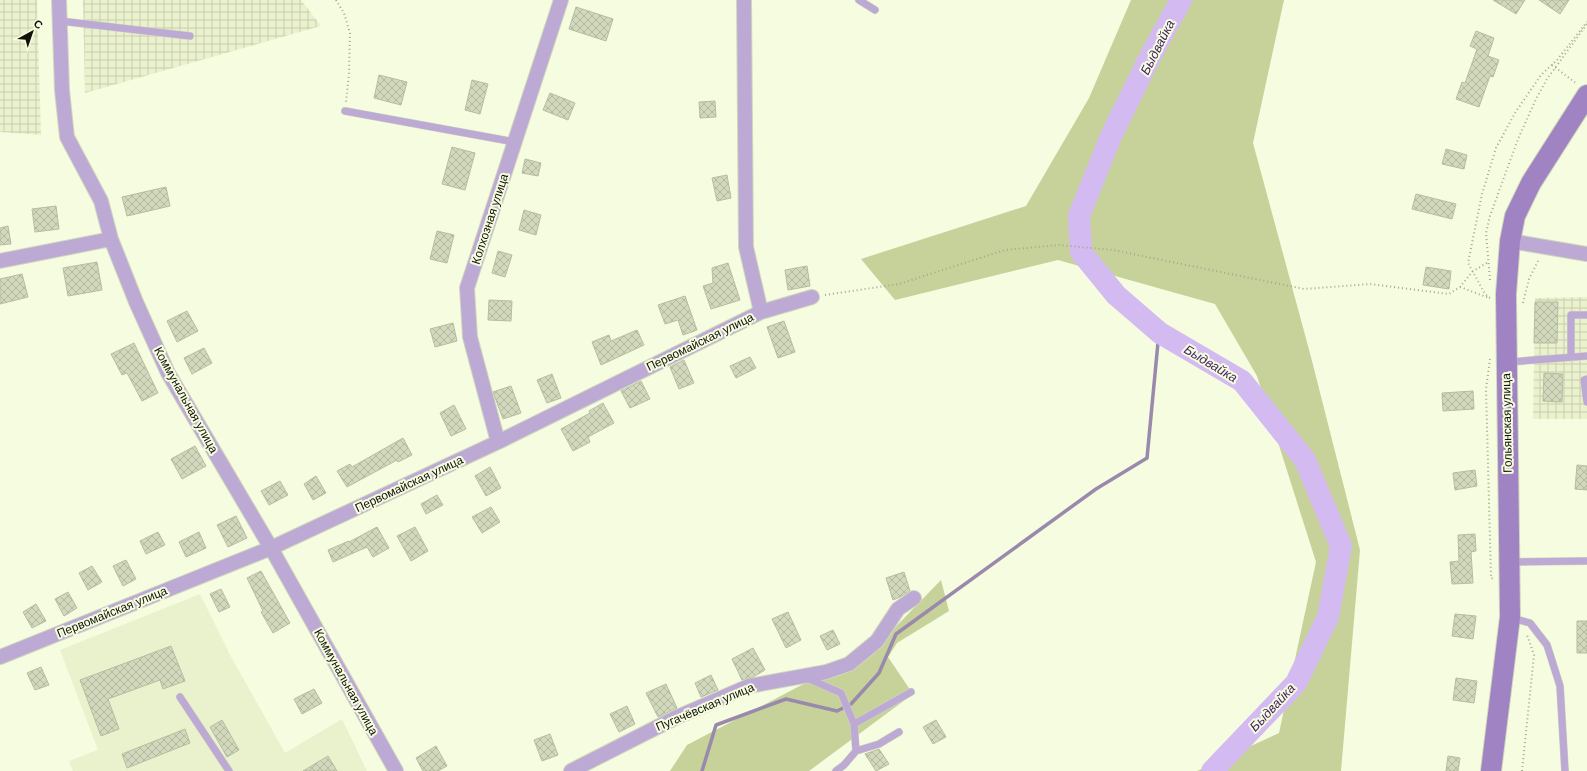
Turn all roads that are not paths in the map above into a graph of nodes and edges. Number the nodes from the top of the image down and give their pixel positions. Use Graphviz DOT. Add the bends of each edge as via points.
graph roads {
  1 [pos="59,0"];
  2 [pos="561,0"];
  3 [pos="744,0"];
  4 [pos="858,0"];
  5 [pos="875,10"];
  6 [pos="60,22"];
  7 [pos="190,36"];
  8 [pos="1584,91"];
  9 [pos="344,111"];
  10 [pos="515,142"];
  11 [pos="111,240"];
  12 [pos="1510,241"];
  13 [pos="1587,254"];
  14 [pos="0,261"];
  15 [pos="812,297"];
  16 [pos="761,312"];
  17 [pos="1587,315"];
  18 [pos="1587,356"];
  19 [pos="1572,357"];
  20 [pos="1498,360"];
  21 [pos="1587,379"];
  22 [pos="1587,402"];
  23 [pos="498,442"];
  24 [pos="271,548"];
  25 [pos="1587,561"];
  26 [pos="1509,562"];
  27 [pos="914,598"];
  28 [pos="1510,617"];
  29 [pos="0,657"];
  30 [pos="803,676"];
  31 [pos="911,692"];
  32 [pos="180,697"];
  33 [pos="854,724"];
  34 [pos="899,732"];
  35 [pos="856,751"];
  36 [pos="229,771"];
  37 [pos="396,771"];
  38 [pos="570,771"];
  39 [pos="836,771"];
  40 [pos="1491,771"];
  41 [pos="1564,771"];
  1 -- 6 [label="street, Коммунальная улица"];
  2 -- 10 [label="street, Колхозная улица"];
  3 -- 16 [label="street" via="746,247"];
  4 -- 5 [label="lane"];
  6 -- 7 [label="lane"];
  6 -- 11 [label="street, Коммунальная улица" via="62,90 67,136 101,200"];
  8 -- 12 [label="main road, Гольянская улица" via="1531,183 1515,216"];
  9 -- 10 [label="lane"];
  10 -- 23 [label="street, Колхозная улица" via="467,288 470,338"];
  11 -- 14 [label="street"];
  11 -- 24 [label="street, Коммунальная улица" via="168,373"];
  12 -- 13 [label="street"];
  12 -- 20 [label="main road, Гольянская улица"];
  15 -- 16 [label="street, Первомайская улица"];
  16 -- 23 [label="street, Первомайская улица"];
  17 -- 19 [label="lane" via="1571,315"];
  18 -- 19 [label="lane"];
  19 -- 20 [label="lane"];
  20 -- 26 [label="main road, Гольянская улица"];
  21 -- 22 [label="lane" via="1584,380"];
  23 -- 24 [label="street, Первомайская улица"];
  24 -- 29 [label="street, Первомайская улица"];
  24 -- 37 [label="street, Коммунальная улица"];
  25 -- 26 [label="lane"];
  26 -- 28 [label="main road, Гольянская улица"];
  27 -- 30 [label="street, Пугачёвская улица" via="898,609 877,640 849,664"];
  28 -- 40 [label="main road, Гольянская улица"];
  28 -- 41 [label="lane" via="1530,623 1547,645 1560,686"];
  30 -- 33 [label="lane" via="842,693"];
  30 -- 38 [label="street, Пугачёвская улица" via="749,686 676,718"];
  31 -- 33 [label="lane"];
  32 -- 36 [label="lane"];
  33 -- 35 [label="lane"];
  34 -- 35 [label="lane" via="879,744"];
  35 -- 39 [label="lane"];
}
